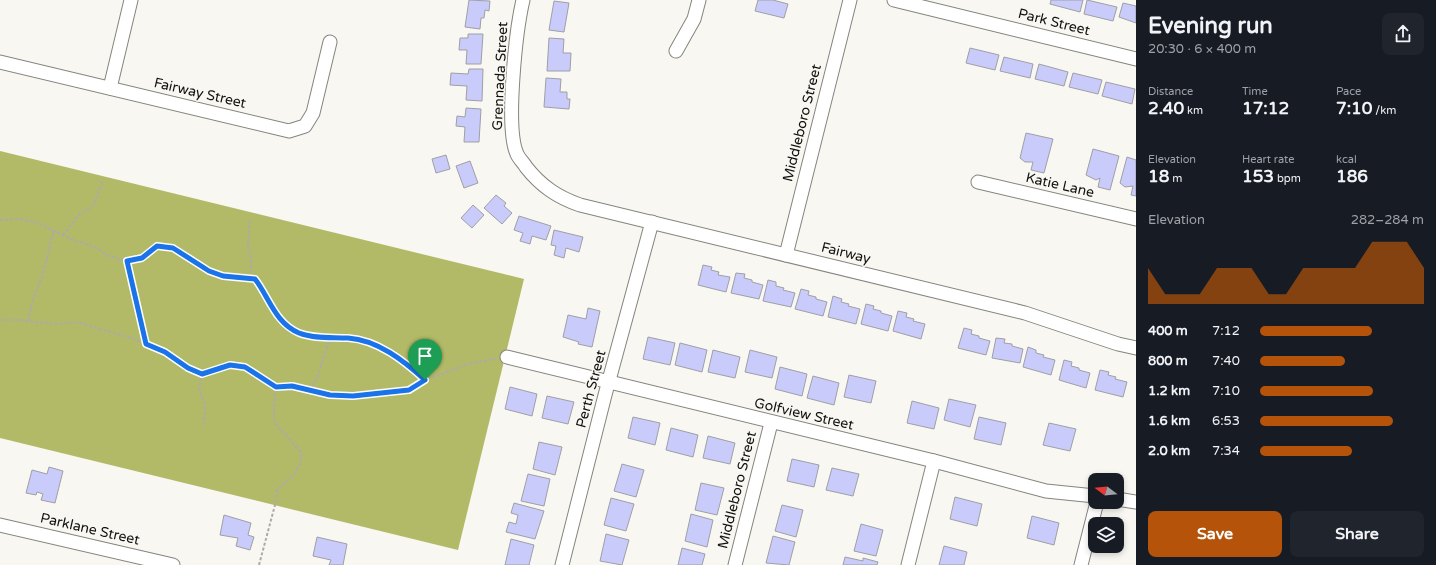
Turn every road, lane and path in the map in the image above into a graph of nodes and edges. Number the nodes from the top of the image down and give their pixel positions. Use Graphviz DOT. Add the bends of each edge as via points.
graph roads {
  1 [pos="131,0"];
  2 [pos="523,0"];
  3 [pos="699,0"];
  4 [pos="850,0"];
  5 [pos="894,0"];
  6 [pos="330,42"];
  7 [pos="676,51"];
  8 [pos="1136,59"];
  9 [pos="0,62"];
  10 [pos="110,88"];
  11 [pos="103,181"];
  12 [pos="978,182"];
  13 [pos="549,190"];
  14 [pos="250,219"];
  15 [pos="1136,219"];
  16 [pos="0,220"];
  17 [pos="652,222"];
  18 [pos="54,230"];
  19 [pos="63,235"];
  20 [pos="786,255"];
  21 [pos="127,261"];
  22 [pos="250,278"];
  23 [pos="0,320"];
  24 [pos="28,320"];
  25 [pos="331,338"];
  26 [pos="146,344"];
  27 [pos="1136,348"];
  28 [pos="506,357"];
  29 [pos="202,374"];
  30 [pos="425,380"];
  31 [pos="609,384"];
  32 [pos="276,387"];
  33 [pos="309,390"];
  34 [pos="771,423"];
  35 [pos="204,427"];
  36 [pos="934,461"];
  37 [pos="1088,495"];
  38 [pos="1124,500"];
  39 [pos="1136,502"];
  40 [pos="1095,509"];
  41 [pos="0,525"];
  42 [pos="173,565"];
  43 [pos="259,565"];
  44 [pos="562,565"];
  45 [pos="735,565"];
  46 [pos="908,565"];
  47 [pos="1081,565"];
  1 -- 10 [label="street"];
  2 -- 13 [label="street, Grennada Street" via="518,21 512,127 517,154"];
  3 -- 7 [label="street" via="694,19"];
  4 -- 20 [label="street, Middleboro Street"];
  5 -- 8 [label="street, Park Street"];
  6 -- 10 [label="street, Fairway Street" via="314,113 305,126 295,131"];
  9 -- 10 [label="street, Fairway Street"];
  11 -- 19 [label="path" via="93,206 80,214"];
  12 -- 15 [label="street, Katie Lane"];
  13 -- 17 [label="street, Fairway" via="580,205"];
  14 -- 22 [label="path"];
  16 -- 18 [label="path" via="36,222"];
  17 -- 20 [label="street, Fairway"];
  17 -- 31 [label="street, Perth Street"];
  18 -- 19 [label="path"];
  18 -- 24 [label="path"];
  19 -- 21 [label="path" via="95,247 109,256"];
  20 -- 27 [label="street, Fairway" via="1025,312 1111,342"];
  21 -- 22 [label="path" via="142,258 157,246 173,248 209,271 223,276"];
  21 -- 26 [label="path"];
  22 -- 25 [label="path" via="255,279 264,291 272,309 298,333"];
  23 -- 24 [label="path"];
  24 -- 26 [label="path" via="58,324 76,322"];
  25 -- 30 [label="path" via="350,338 394,354"];
  25 -- 33 [label="path" via="317,378"];
  26 -- 29 [label="path"];
  28 -- 30 [label="path" via="472,363"];
  28 -- 31 [label="street, Golfview Street"];
  29 -- 32 [label="path" via="230,365 245,367"];
  29 -- 35 [label="path" via="199,388 205,406"];
  30 -- 33 [label="path" via="409,390 353,396 330,395"];
  31 -- 34 [label="street, Golfview Street"];
  31 -- 44 [label="street, Perth Street"];
  32 -- 33 [label="path" via="292,386"];
  32 -- 43 [label="path" via="276,423 302,454 294,474 277,490"];
  34 -- 36 [label="street, Golfview Street"];
  34 -- 45 [label="street, Middleboro Street"];
  36 -- 37 [label="street, Golfview Street" via="1046,491"];
  36 -- 46 [label="street"];
  38 -- 39 [label="street"];
  40 -- 47 [label="street"];
  41 -- 42 [label="street, Parklane Street"];
}
